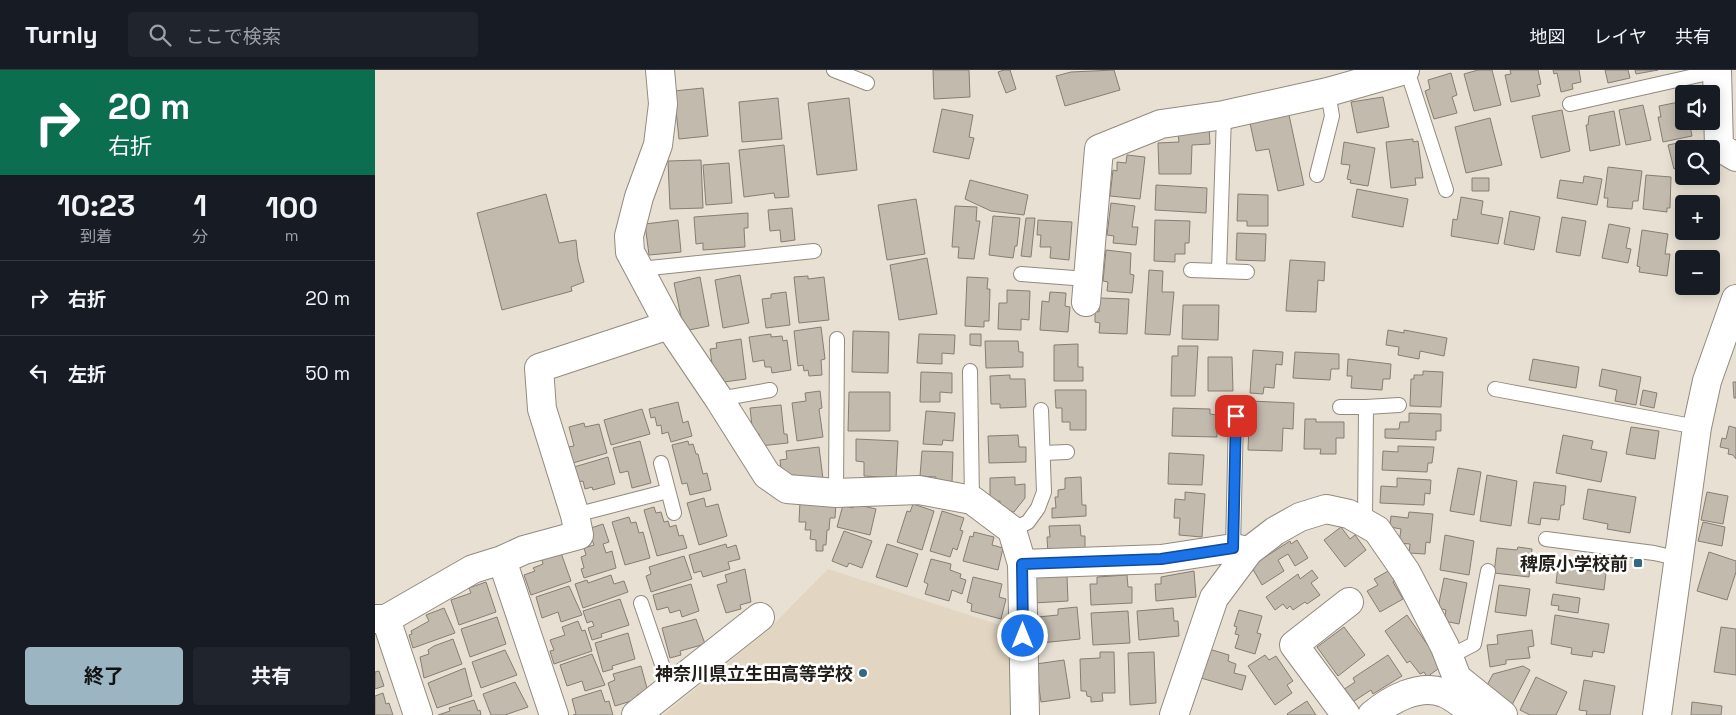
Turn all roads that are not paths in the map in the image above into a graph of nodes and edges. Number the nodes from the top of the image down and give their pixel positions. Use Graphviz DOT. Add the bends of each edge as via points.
graph roads {
  1 [pos="660,70"];
  2 [pos="834,70"];
  3 [pos="1406,70"];
  4 [pos="1717,70"];
  5 [pos="867,83"];
  6 [pos="1341,83"];
  7 [pos="1570,104"];
  8 [pos="1224,115"];
  9 [pos="1736,157"];
  10 [pos="1317,175"];
  11 [pos="1446,190"];
  12 [pos="814,251"];
  13 [pos="640,269"];
  14 [pos="1191,270"];
  15 [pos="1219,270"];
  16 [pos="1247,272"];
  17 [pos="1021,274"];
  18 [pos="1086,290"];
  19 [pos="1733,315"];
  20 [pos="669,326"];
  21 [pos="837,339"];
  22 [pos="970,371"];
  23 [pos="1495,389"];
  24 [pos="770,390"];
  25 [pos="719,399"];
  26 [pos="1399,405"];
  27 [pos="1340,406"];
  28 [pos="1366,406"];
  29 [pos="1041,410"];
  30 [pos="1236,416"];
  31 [pos="1697,426"];
  32 [pos="1067,452"];
  33 [pos="1043,453"];
  34 [pos="661,463"];
  35 [pos="667,491"];
  36 [pos="836,493"];
  37 [pos="972,500"];
  38 [pos="674,513"];
  39 [pos="575,515"];
  40 [pos="1365,522"];
  41 [pos="1012,530"];
  42 [pos="1546,539"];
  43 [pos="1241,549"];
  44 [pos="1680,558"];
  45 [pos="502,560"];
  46 [pos="1022,564"];
  47 [pos="1488,571"];
  48 [pos="1349,602"];
  49 [pos="641,603"];
  50 [pos="760,617"];
  51 [pos="381,619"];
  52 [pos="1449,656"];
  53 [pos="670,688"];
  54 [pos="1489,714"];
  55 [pos="418,715"];
  56 [pos="554,715"];
  57 [pos="636,715"];
  58 [pos="1025,715"];
  59 [pos="1174,715"];
  60 [pos="1346,715"];
  61 [pos="1372,715"];
  62 [pos="1657,715"];
  1 -- 13 [label="street" via="663,104 658,145 629,236 630,252"];
  2 -- 5 [label="lane"];
  3 -- 6 [label="street"];
  3 -- 11 [label="lane"];
  4 -- 7 [label="lane"];
  4 -- 9 [label="street" via="1719,147"];
  6 -- 8 [label="street"];
  6 -- 10 [label="lane"];
  8 -- 15 [label="lane"];
  8 -- 18 [label="street" via="1161,124 1099,149"];
  12 -- 13 [label="lane"];
  13 -- 20 [label="street"];
  14 -- 15 [label="lane"];
  15 -- 16 [label="lane"];
  17 -- 18 [label="lane"];
  19 -- 31 [label="street" via="1707,380"];
  20 -- 25 [label="street"];
  20 -- 39 [label="street" via="539,368 542,408"];
  21 -- 36 [label="lane"];
  22 -- 37 [label="lane"];
  23 -- 31 [label="lane"];
  24 -- 25 [label="lane"];
  25 -- 36 [label="street" via="767,475 787,489"];
  26 -- 28 [label="lane"];
  27 -- 28 [label="lane"];
  28 -- 40 [label="lane"];
  29 -- 33 [label="lane"];
  30 -- 43 [label="lane"];
  31 -- 44 [label="street"];
  32 -- 33 [label="lane"];
  33 -- 41 [label="lane" via="1044,492 1038,508 1028,522"];
  34 -- 35 [label="lane"];
  35 -- 38 [label="lane"];
  35 -- 39 [label="lane"];
  36 -- 37 [label="street" via="919,490"];
  37 -- 41 [label="street"];
  39 -- 45 [label="street" via="579,536 524,550"];
  40 -- 43 [label="street" via="1349,514 1326,510 1300,517"];
  40 -- 52 [label="street" via="1377,530 1406,572"];
  41 -- 46 [label="street"];
  42 -- 44 [label="lane"];
  43 -- 46 [label="street" via="1161,559"];
  43 -- 59 [label="street" via="1214,598"];
  44 -- 62 [label="street"];
  45 -- 51 [label="street" via="473,569"];
  45 -- 56 [label="street"];
  46 -- 58 [label="street"];
  47 -- 52 [label="lane" via="1475,644"];
  48 -- 60 [label="street" via="1294,645"];
  49 -- 53 [label="lane"];
  50 -- 53 [label="street"];
  51 -- 55 [label="street"];
  52 -- 54 [label="street" via="1457,678"];
  53 -- 57 [label="street"];
  54 -- 61 [label="street" via="1443,692 1418,691 1388,701"];
}
